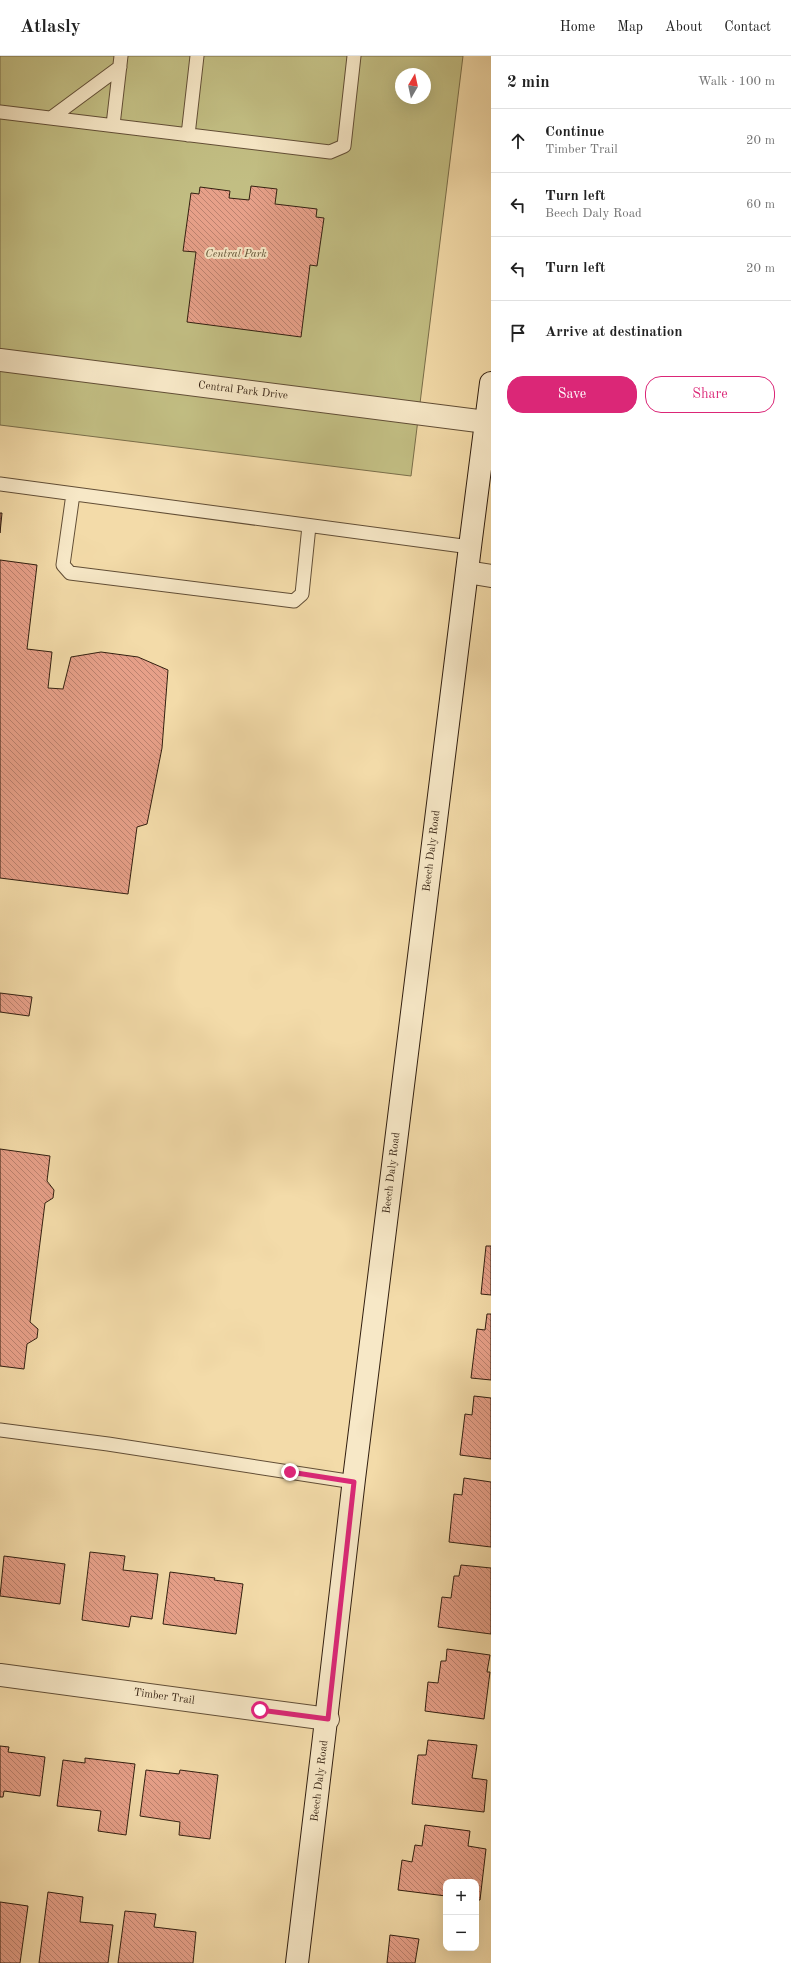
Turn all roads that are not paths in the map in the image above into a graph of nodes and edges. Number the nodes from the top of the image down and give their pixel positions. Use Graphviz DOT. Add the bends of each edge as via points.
graph roads {
  1 [pos="197,56"];
  2 [pos="354,56"];
  3 [pos="120,62"];
  4 [pos="0,112"];
  5 [pos="51,118"];
  6 [pos="113,125"];
  7 [pos="188,135"];
  8 [pos="0,360"];
  9 [pos="491,383"];
  10 [pos="486,422"];
  11 [pos="0,484"];
  12 [pos="73,494"];
  13 [pos="309,526"];
  14 [pos="470,547"];
  15 [pos="467,572"];
  16 [pos="491,576"];
  17 [pos="0,1430"];
  18 [pos="354,1482"];
  19 [pos="0,1675"];
  20 [pos="328,1719"];
  21 [pos="297,1963"];
  1 -- 7 [label="lane"];
  2 -- 7 [label="lane" via="344,146 330,152"];
  3 -- 5 [label="lane"];
  3 -- 6 [label="lane"];
  4 -- 5 [label="lane"];
  5 -- 6 [label="lane"];
  6 -- 7 [label="lane"];
  8 -- 10 [label="main road, Central Park Drive"];
  9 -- 10 [label="main road, Beech Daly Road"];
  10 -- 14 [label="main road, Beech Daly Road"];
  11 -- 12 [label="lane"];
  12 -- 13 [label="lane"];
  12 -- 13 [label="lane" via="63,565 70,573 294,601 302,594"];
  13 -- 14 [label="lane"];
  14 -- 15 [label="main road, Beech Daly Road"];
  15 -- 16 [label="main road"];
  15 -- 18 [label="main road, Beech Daly Road"];
  17 -- 18 [label="lane"];
  18 -- 20 [label="main road, Beech Daly Road"];
  19 -- 20 [label="main road, Timber Trail"];
  20 -- 21 [label="main road, Beech Daly Road"];
}
